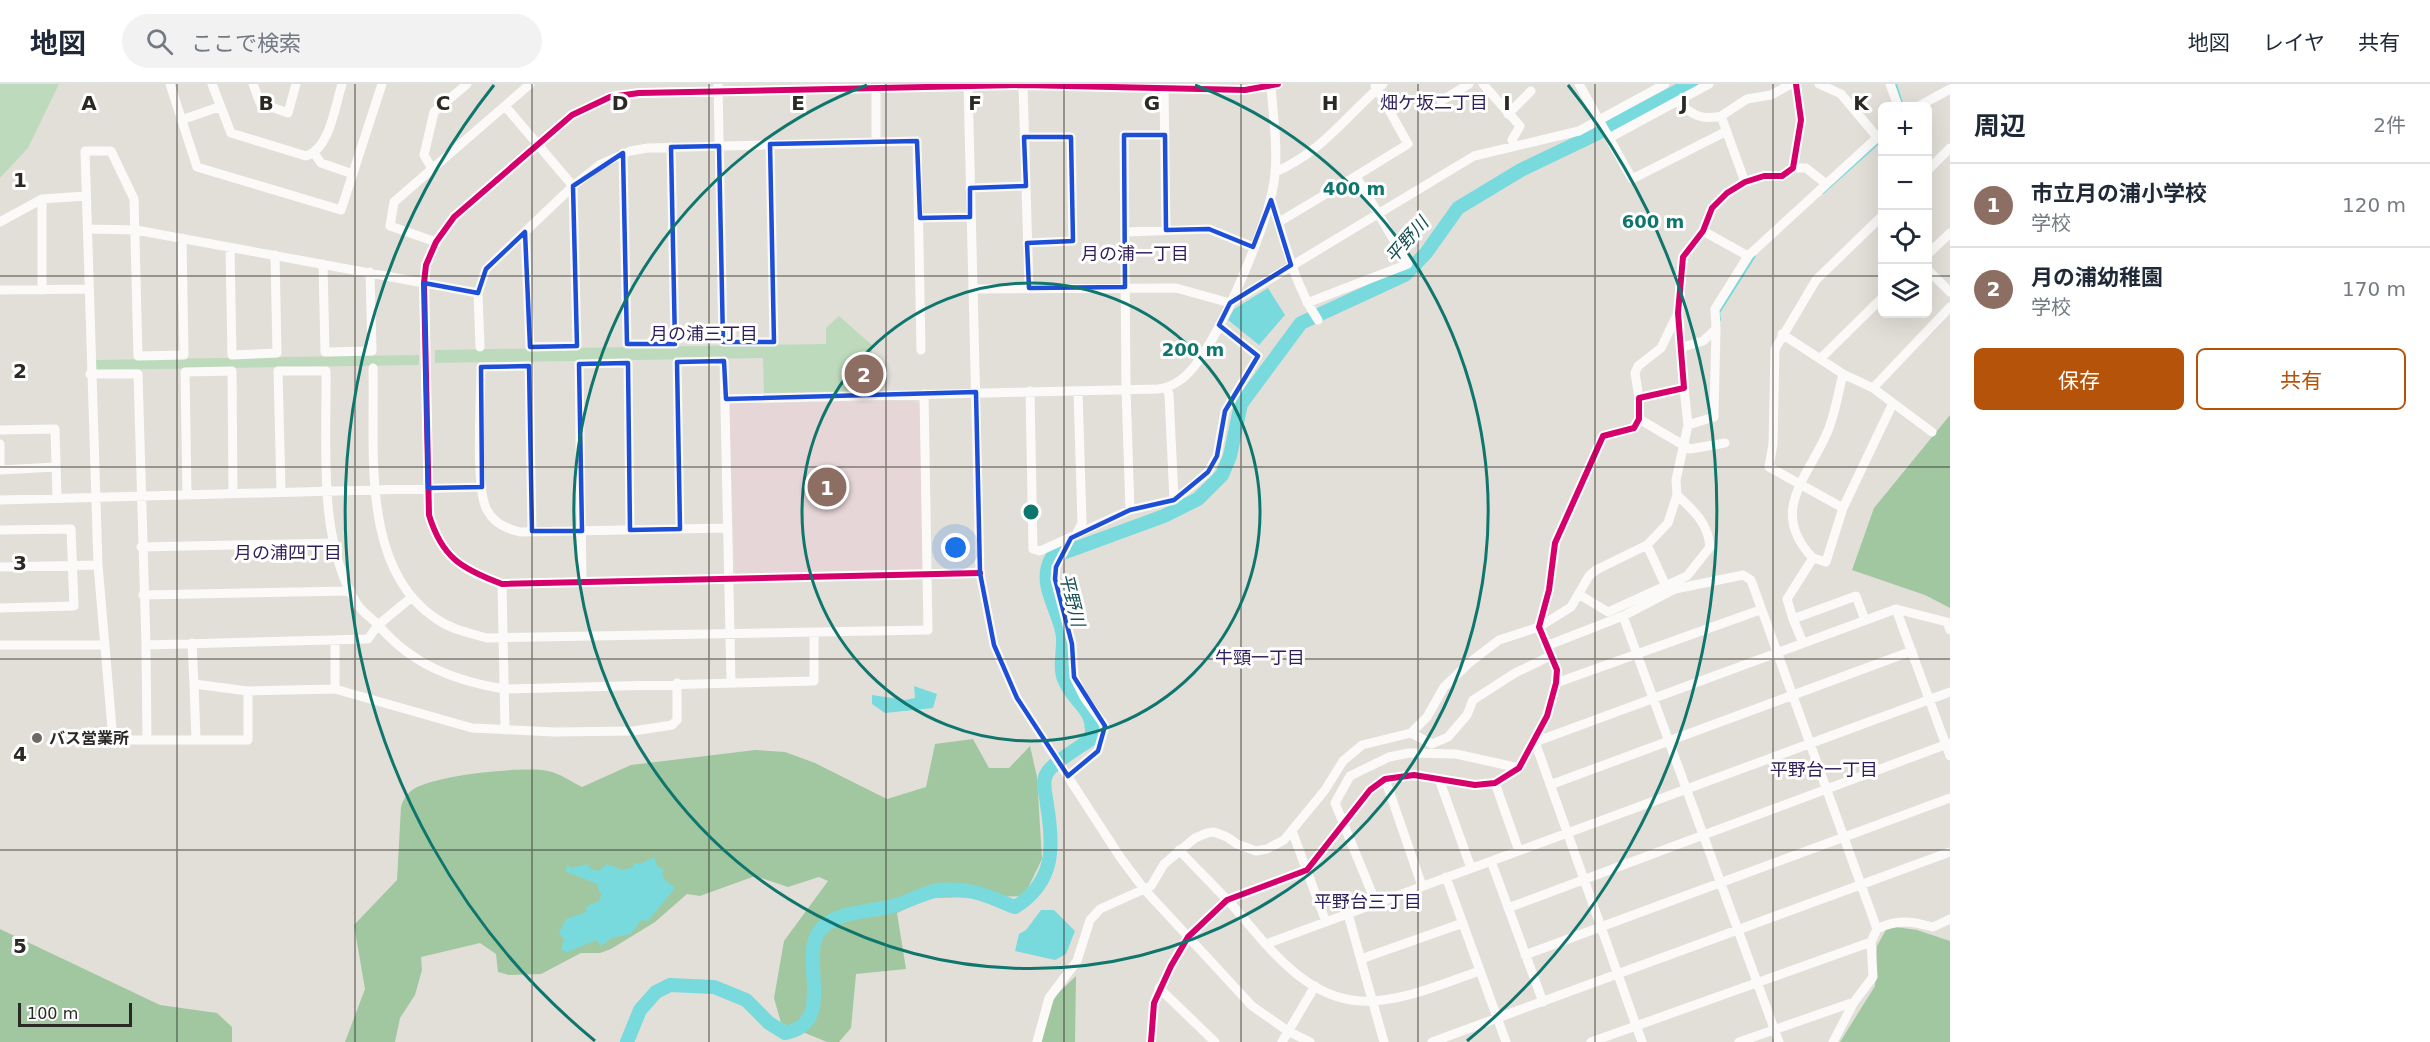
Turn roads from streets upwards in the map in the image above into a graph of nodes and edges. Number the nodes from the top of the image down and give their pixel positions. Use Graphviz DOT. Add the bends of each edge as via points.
graph roads {
  1 [pos="170,84"];
  2 [pos="212,84"];
  3 [pos="253,84"];
  4 [pos="296,84"];
  5 [pos="342,84"];
  6 [pos="382,84"];
  7 [pos="467,84"];
  8 [pos="530,84"];
  9 [pos="1469,84"];
  10 [pos="1484,84"];
  11 [pos="1579,84"];
  12 [pos="1665,84"];
  13 [pos="1709,84"];
  14 [pos="1791,84"];
  15 [pos="1796,84"];
  16 [pos="1819,84"];
  17 [pos="1890,84"];
  18 [pos="968,85"];
  19 [pos="1275,85"];
  20 [pos="1023,86"];
  21 [pos="1379,86"];
  22 [pos="870,87"];
  23 [pos="718,88"];
  24 [pos="1950,89"];
  25 [pos="1164,90"];
  26 [pos="1531,91"];
  27 [pos="1441,101"];
  28 [pos="1677,102"];
  29 [pos="1897,102"];
  30 [pos="1926,102"];
  31 [pos="505,105"];
  32 [pos="219,107"];
  33 [pos="1508,114"];
  34 [pos="1721,116"];
  35 [pos="181,120"];
  36 [pos="1600,122"];
  37 [pos="1725,132"];
  38 [pos="1878,133"];
  39 [pos="1165,135"];
  40 [pos="1024,137"];
  41 [pos="1878,137"];
  42 [pos="1609,138"];
  43 [pos="876,142"];
  44 [pos="770,144"];
  45 [pos="538,146"];
  46 [pos="719,146"];
  47 [pos="1515,146"];
  48 [pos="671,147"];
  49 [pos="1950,148"];
  50 [pos="314,153"];
  51 [pos="623,153"];
  52 [pos="1932,166"];
  53 [pos="431,167"];
  54 [pos="1793,168"];
  55 [pos="1275,172"];
  56 [pos="353,174"];
  57 [pos="1356,176"];
  58 [pos="1745,182"];
  59 [pos="1825,183"];
  60 [pos="573,186"];
  61 [pos="1026,186"];
  62 [pos="970,188"];
  63 [pos="86,196"];
  64 [pos="42,199"];
  65 [pos="1271,200"];
  66 [pos="1377,214"];
  67 [pos="920,218"];
  68 [pos="970,218"];
  69 [pos="0,222"];
  70 [pos="1279,222"];
  71 [pos="1878,223"];
  72 [pos="88,229"];
  73 [pos="1166,230"];
  74 [pos="136,231"];
  75 [pos="1703,231"];
  76 [pos="525,232"];
  77 [pos="1125,232"];
  78 [pos="1950,232"];
  79 [pos="182,238"];
  80 [pos="436,242"];
  81 [pos="1027,243"];
  82 [pos="1253,247"];
  83 [pos="230,248"];
  84 [pos="1932,250"];
  85 [pos="275,255"];
  86 [pos="1748,256"];
  87 [pos="323,264"];
  88 [pos="1291,265"];
  89 [pos="370,272"];
  90 [pos="1932,274"];
  91 [pos="424,283"];
  92 [pos="1125,286"];
  93 [pos="1029,288"];
  94 [pos="88,289"];
  95 [pos="973,289"];
  96 [pos="0,290"];
  97 [pos="42,290"];
  98 [pos="1950,292"];
  99 [pos="478,293"];
  100 [pos="1878,302"];
  101 [pos="1230,303"];
  102 [pos="1307,303"];
  103 [pos="1950,307"];
  104 [pos="1678,313"];
  105 [pos="1318,320"];
  106 [pos="1219,325"];
  107 [pos="1716,329"];
  108 [pos="1782,334"];
  109 [pos="480,347"];
  110 [pos="1683,347"];
  111 [pos="921,350"];
  112 [pos="1820,359"];
  113 [pos="373,368"];
  114 [pos="90,374"];
  115 [pos="1843,374"];
  116 [pos="1166,388"];
  117 [pos="1684,388"];
  118 [pos="1873,388"];
  119 [pos="1126,389"];
  120 [pos="1030,391"];
  121 [pos="1078,391"];
  122 [pos="976,392"];
  123 [pos="924,394"];
  124 [pos="1638,398"];
  125 [pos="726,399"];
  126 [pos="1893,404"];
  127 [pos="1638,419"];
  128 [pos="1688,425"];
  129 [pos="0,430"];
  130 [pos="1932,432"];
  131 [pos="1725,443"];
  132 [pos="0,444"];
  133 [pos="1685,444"];
  134 [pos="56,467"];
  135 [pos="0,470"];
  136 [pos="1799,482"];
  137 [pos="482,487"];
  138 [pos="428,488"];
  139 [pos="376,489"];
  140 [pos="328,490"];
  141 [pos="281,491"];
  142 [pos="233,492"];
  143 [pos="187,494"];
  144 [pos="140,495"];
  145 [pos="1677,495"];
  146 [pos="95,497"];
  147 [pos="57,498"];
  148 [pos="0,500"];
  149 [pos="1173,500"];
  150 [pos="1843,508"];
  151 [pos="1131,510"];
  152 [pos="728,528"];
  153 [pos="680,529"];
  154 [pos="0,530"];
  155 [pos="630,530"];
  156 [pos="532,531"];
  157 [pos="582,531"];
  158 [pos="1074,537"];
  159 [pos="334,543"];
  160 [pos="1647,545"];
  161 [pos="141,547"];
  162 [pos="1813,558"];
  163 [pos="73,565"];
  164 [pos="98,565"];
  165 [pos="0,567"];
  166 [pos="980,573"];
  167 [pos="928,575"];
  168 [pos="729,581"];
  169 [pos="582,582"];
  170 [pos="502,584"];
  171 [pos="1665,584"];
  172 [pos="351,591"];
  173 [pos="144,595"];
  174 [pos="1580,595"];
  175 [pos="412,597"];
  176 [pos="0,608"];
  177 [pos="1896,609"];
  178 [pos="1760,610"];
  179 [pos="1623,616"];
  180 [pos="1793,619"];
  181 [pos="1865,620"];
  182 [pos="378,625"];
  183 [pos="1539,627"];
  184 [pos="1950,630"];
  185 [pos="814,633"];
  186 [pos="730,635"];
  187 [pos="503,639"];
  188 [pos="335,641"];
  189 [pos="192,643"];
  190 [pos="1803,643"];
  191 [pos="0,645"];
  192 [pos="105,645"];
  193 [pos="146,645"];
  194 [pos="1546,646"];
  195 [pos="1912,651"];
  196 [pos="1776,653"];
  197 [pos="1637,654"];
  198 [pos="1550,656"];
  199 [pos="731,682"];
  200 [pos="677,683"];
  201 [pos="1556,683"];
  202 [pos="194,684"];
  203 [pos="335,689"];
  204 [pos="504,689"];
  205 [pos="248,691"];
  206 [pos="1950,692"];
  207 [pos="1791,696"];
  208 [pos="1654,698"];
  209 [pos="1929,699"];
  210 [pos="504,730"];
  211 [pos="1411,733"];
  212 [pos="147,740"];
  213 [pos="196,740"];
  214 [pos="1670,741"];
  215 [pos="1535,742"];
  216 [pos="1808,744"];
  217 [pos="1948,744"];
  218 [pos="1950,756"];
  219 [pos="1519,768"];
  220 [pos="1068,776"];
  221 [pos="1385,779"];
  222 [pos="1439,779"];
  223 [pos="1495,783"];
  224 [pos="1550,785"];
  225 [pos="1687,789"];
  226 [pos="1825,789"];
  227 [pos="1950,798"];
  228 [pos="1345,823"];
  229 [pos="1292,831"];
  230 [pos="1567,833"];
  231 [pos="1704,835"];
  232 [pos="1842,838"];
  233 [pos="1179,850"];
  234 [pos="1519,851"];
  235 [pos="1950,852"];
  236 [pos="1491,861"];
  237 [pos="1471,868"];
  238 [pos="1307,870"];
  239 [pos="1446,877"];
  240 [pos="1584,879"];
  241 [pos="1722,882"];
  242 [pos="1422,886"];
  243 [pos="1859,886"];
  244 [pos="1144,889"];
  245 [pos="1227,900"];
  246 [pos="1376,903"];
  247 [pos="1508,908"];
  248 [pos="1348,914"];
  249 [pos="1950,919"];
  250 [pos="1326,922"];
  251 [pos="1463,923"];
  252 [pos="1600,927"];
  253 [pos="1877,929"];
  254 [pos="1739,930"];
  255 [pos="1188,937"];
  256 [pos="1871,942"];
  257 [pos="1266,944"];
  258 [pos="1525,955"];
  259 [pos="1361,959"];
  260 [pos="1480,971"];
  261 [pos="1617,974"];
  262 [pos="1758,982"];
  263 [pos="1315,986"];
  264 [pos="1160,988"];
  265 [pos="1373,1001"];
  266 [pos="1543,1002"];
  267 [pos="1854,1002"];
  268 [pos="1498,1018"];
  269 [pos="1636,1026"];
  270 [pos="1774,1029"];
  271 [pos="1288,1031"];
  272 [pos="1037,1042"];
  273 [pos="1151,1042"];
  274 [pos="1215,1042"];
  275 [pos="1282,1042"];
  276 [pos="1310,1042"];
  277 [pos="1384,1042"];
  278 [pos="1432,1042"];
  279 [pos="1506,1042"];
  280 [pos="1591,1042"];
  281 [pos="1642,1042"];
  282 [pos="1738,1042"];
  283 [pos="1779,1042"];
  284 [pos="1833,1042"];
  1 -- 35 [label="street"];
  2 -- 32 [label="street"];
  3 -- 4 [label="street" via="261,104 288,113"];
  5 -- 50 [label="street" via="322,145"];
  6 -- 56 [label="street"];
  7 -- 53 [label="street" via="434,112 424,155"];
  8 -- 31 [label="street"];
  9 -- 27 [label="street"];
  10 -- 33 [label="street"];
  11 -- 36 [label="street"];
  12 -- 36 [label="street"];
  13 -- 28 [label="street"];
  14 -- 34 [label="street" via="1771,95 1747,99"];
  15 -- 54 [label="street" via="1801,120"];
  16 -- 38 [label="street" via="1841,94"];
  17 -- 29 [label="street"];
  18 -- 20 [label="street"];
  18 -- 22 [label="street"];
  18 -- 62 [label="street"];
  19 -- 25 [label="street" via="1245,90"];
  19 -- 55 [label="street"];
  20 -- 25 [label="street"];
  20 -- 40 [label="street"];
  21 -- 55 [label="street" via="1300,161"];
  21 -- 57 [label="street" via="1408,144"];
  22 -- 23 [label="street"];
  22 -- 43 [label="street"];
  23 -- 45 [label="street" via="610,97 572,115"];
  23 -- 46 [label="street"];
  24 -- 30 [label="street"];
  25 -- 39 [label="street"];
  26 -- 33 [label="street"];
  28 -- 34 [label="street" via="1696,117"];
  28 -- 42 [label="street"];
  31 -- 45 [label="street"];
  31 -- 53 [label="street"];
  32 -- 35 [label="street"];
  32 -- 50 [label="street" via="231,133 306,156"];
  33 -- 47 [label="street" via="1520,126 1512,140"];
  34 -- 37 [label="street"];
  35 -- 56 [label="street" via="197,167 341,210"];
  36 -- 42 [label="street"];
  36 -- 47 [label="street"];
  37 -- 42 [label="street" via="1632,179"];
  37 -- 58 [label="street"];
  39 -- 73 [label="street"];
  39 -- 77 [label="street" via="1124,135"];
  40 -- 61 [label="street"];
  40 -- 81 [label="street" via="1071,137 1073,241"];
  41 -- 59 [label="street"];
  43 -- 44 [label="street"];
  43 -- 67 [label="street" via="917,141"];
  44 -- 46 [label="street"];
  44 -- 46 [label="street" via="774,342 723,342"];
  45 -- 60 [label="street"];
  45 -- 80 [label="street" via="454,217"];
  46 -- 48 [label="street"];
  47 -- 66 [label="street" via="1474,156"];
  48 -- 51 [label="street"];
  48 -- 51 [label="street" via="675,344 627,344"];
  49 -- 52 [label="street"];
  50 -- 56 [label="street" via="321,163"];
  51 -- 60 [label="street"];
  53 -- 80 [label="street" via="394,202 390,226"];
  54 -- 58 [label="street" via="1782,176"];
  54 -- 59 [label="street" via="1806,168"];
  55 -- 65 [label="street"];
  57 -- 66 [label="street"];
  57 -- 70 [label="street"];
  58 -- 75 [label="street" via="1712,208"];
  59 -- 86 [label="street"];
  60 -- 76 [label="street"];
  60 -- 76 [label="street" via="577,346 530,347"];
  61 -- 62 [label="street"];
  61 -- 81 [label="street"];
  62 -- 68 [label="street"];
  63 -- 64 [label="street"];
  63 -- 72 [label="street"];
  63 -- 74 [label="street" via="85,151 111,151 134,199"];
  64 -- 69 [label="street"];
  64 -- 97 [label="street"];
  65 -- 70 [label="street"];
  65 -- 82 [label="street"];
  66 -- 88 [label="street"];
  66 -- 102 [label="street" via="1408,264"];
  67 -- 68 [label="street"];
  67 -- 111 [label="street"];
  68 -- 95 [label="street"];
  70 -- 88 [label="street"];
  71 -- 108 [label="street" via="1816,280"];
  72 -- 74 [label="street"];
  72 -- 94 [label="street"];
  73 -- 77 [label="street"];
  73 -- 82 [label="street" via="1209,229"];
  74 -- 79 [label="street"];
  74 -- 79 [label="street" via="138,356 184,355"];
  75 -- 86 [label="street"];
  75 -- 104 [label="street" via="1683,258"];
  76 -- 99 [label="street" via="486,269"];
  77 -- 92 [label="street"];
  78 -- 84 [label="street"];
  79 -- 83 [label="street"];
  80 -- 91 [label="street" via="426,265"];
  81 -- 93 [label="street"];
  82 -- 101 [label="street"];
  83 -- 85 [label="street"];
  83 -- 85 [label="street" via="232,355 277,352"];
  85 -- 87 [label="street"];
  86 -- 107 [label="street" via="1716,309"];
  87 -- 89 [label="street"];
  87 -- 89 [label="street" via="325,352 372,351"];
  88 -- 101 [label="street"];
  88 -- 102 [label="street"];
  89 -- 91 [label="street"];
  90 -- 98 [label="street"];
  91 -- 99 [label="street"];
  91 -- 138 [label="street"];
  92 -- 93 [label="street"];
  92 -- 101 [label="street" via="1176,288"];
  92 -- 119 [label="street"];
  93 -- 95 [label="street"];
  94 -- 97 [label="street"];
  94 -- 114 [label="street"];
  95 -- 122 [label="street"];
  96 -- 97 [label="street"];
  99 -- 109 [label="street"];
  100 -- 112 [label="street"];
  101 -- 106 [label="street"];
  102 -- 105 [label="street"];
  103 -- 118 [label="street"];
  104 -- 110 [label="street"];
  104 -- 124 [label="street" via="1661,348 1638,366"];
  106 -- 116 [label="street" via="1194,367 1181,381"];
  106 -- 149 [label="street" via="1258,356 1225,411 1217,456 1208,472"];
  107 -- 110 [label="street" via="1702,341"];
  107 -- 128 [label="street" via="1714,417"];
  108 -- 112 [label="street"];
  108 -- 136 [label="street" via="1775,350 1769,467"];
  110 -- 117 [label="street"];
  112 -- 115 [label="street"];
  113 -- 139 [label="street"];
  114 -- 144 [label="street" via="138,374"];
  114 -- 146 [label="street"];
  115 -- 118 [label="street"];
  115 -- 136 [label="street" via="1828,432"];
  116 -- 119 [label="street"];
  116 -- 149 [label="street"];
  117 -- 124 [label="street"];
  117 -- 128 [label="street"];
  118 -- 126 [label="street"];
  119 -- 121 [label="street"];
  119 -- 151 [label="street"];
  120 -- 121 [label="street"];
  120 -- 122 [label="street"];
  120 -- 158 [label="street" via="1033,549 1040,551"];
  121 -- 158 [label="street" via="1082,523"];
  122 -- 123 [label="street"];
  122 -- 166 [label="street"];
  123 -- 125 [label="street"];
  123 -- 167 [label="street"];
  124 -- 127 [label="street"];
  125 -- 152 [label="street"];
  125 -- 153 [label="street" via="724,361 677,362"];
  126 -- 130 [label="street"];
  126 -- 150 [label="street"];
  127 -- 133 [label="street"];
  127 -- 183 [label="street" via="1634,428 1603,436 1555,543"];
  128 -- 133 [label="street"];
  129 -- 134 [label="street" via="55,429"];
  131 -- 133 [label="street" via="1690,449"];
  132 -- 135 [label="street"];
  133 -- 145 [label="street" via="1676,480"];
  134 -- 135 [label="street"];
  134 -- 147 [label="street"];
  136 -- 150 [label="street"];
  136 -- 162 [label="street" via="1792,514 1799,544"];
  137 -- 138 [label="street"];
  137 -- 156 [label="street" via="486,508 499,524"];
  137 -- 156 [label="street" via="481,367 529,366"];
  138 -- 139 [label="street"];
  138 -- 170 [label="street" via="429,515 447,553 468,571"];
  139 -- 140 [label="street"];
  139 -- 175 [label="street" via="380,532 393,566"];
  140 -- 141 [label="street"];
  140 -- 141 [label="street" via="326,370 278,371"];
  140 -- 159 [label="street"];
  141 -- 142 [label="street"];
  142 -- 143 [label="street"];
  142 -- 143 [label="street" via="232,371 185,372"];
  143 -- 144 [label="street"];
  144 -- 146 [label="street"];
  144 -- 161 [label="street"];
  145 -- 160 [label="street" via="1668,522"];
  145 -- 171 [label="street" via="1705,524 1710,547 1687,576"];
  146 -- 147 [label="street"];
  146 -- 164 [label="street"];
  147 -- 148 [label="street"];
  149 -- 151 [label="street"];
  150 -- 162 [label="street" via="1826,562"];
  151 -- 158 [label="street"];
  152 -- 153 [label="street"];
  152 -- 168 [label="street"];
  153 -- 155 [label="street"];
  154 -- 163 [label="street" via="71,529"];
  155 -- 157 [label="street"];
  155 -- 157 [label="street" via="628,363 579,364"];
  156 -- 157 [label="street"];
  157 -- 169 [label="street"];
  158 -- 220 [label="street" via="1056,567 1055,579 1072,644 1074,677 1105,726 1098,751"];
  159 -- 161 [label="street"];
  159 -- 172 [label="street" via="343,578"];
  160 -- 171 [label="street"];
  160 -- 174 [label="street" via="1596,570"];
  161 -- 173 [label="street"];
  162 -- 180 [label="street" via="1787,599"];
  163 -- 164 [label="street"];
  163 -- 165 [label="street"];
  163 -- 176 [label="street" via="74,606"];
  164 -- 192 [label="street"];
  166 -- 167 [label="street"];
  166 -- 220 [label="street" via="994,645 1017,698"];
  167 -- 168 [label="street"];
  167 -- 185 [label="street" via="928,630"];
  168 -- 169 [label="street"];
  168 -- 186 [label="street"];
  169 -- 170 [label="street"];
  170 -- 187 [label="street"];
  171 -- 174 [label="street" via="1608,612"];
  172 -- 173 [label="street"];
  172 -- 182 [label="street" via="358,605"];
  173 -- 193 [label="street"];
  174 -- 183 [label="street" via="1571,607"];
  175 -- 182 [label="street"];
  175 -- 187 [label="street" via="434,618 450,626"];
  177 -- 181 [label="street"];
  177 -- 184 [label="street" via="1947,622"];
  177 -- 195 [label="street"];
  178 -- 179 [label="street" via="1751,580 1743,575 1675,589"];
  178 -- 196 [label="street"];
  178 -- 197 [label="street"];
  179 -- 194 [label="street"];
  179 -- 197 [label="street"];
  180 -- 181 [label="street" via="1856,596"];
  180 -- 190 [label="street"];
  181 -- 190 [label="street"];
  182 -- 188 [label="street" via="368,639"];
  182 -- 204 [label="street" via="393,643 434,670"];
  183 -- 194 [label="street"];
  183 -- 211 [label="street" via="1487,647 1444,687 1427,717"];
  185 -- 186 [label="street"];
  185 -- 199 [label="street" via="814,681"];
  186 -- 187 [label="street"];
  186 -- 199 [label="street"];
  187 -- 204 [label="street"];
  188 -- 189 [label="street"];
  188 -- 203 [label="street"];
  189 -- 193 [label="street"];
  189 -- 202 [label="street"];
  190 -- 196 [label="street"];
  191 -- 192 [label="street"];
  192 -- 212 [label="street" via="113,740"];
  193 -- 212 [label="street"];
  194 -- 198 [label="street"];
  195 -- 207 [label="street"];
  195 -- 209 [label="street"];
  196 -- 207 [label="street"];
  196 -- 208 [label="street"];
  197 -- 201 [label="street"];
  197 -- 208 [label="street"];
  198 -- 201 [label="street" via="1557,670"];
  198 -- 211 [label="street" via="1473,700 1467,715 1448,737 1432,744"];
  199 -- 200 [label="street"];
  200 -- 204 [label="street"];
  200 -- 210 [label="street" via="677,720 672,725 633,731"];
  201 -- 215 [label="street"];
  202 -- 205 [label="street"];
  202 -- 213 [label="street"];
  203 -- 205 [label="street"];
  203 -- 210 [label="street" via="472,728"];
  204 -- 210 [label="street"];
  205 -- 213 [label="street" via="248,740"];
  206 -- 209 [label="street"];
  207 -- 214 [label="street"];
  207 -- 216 [label="street"];
  208 -- 214 [label="street"];
  208 -- 215 [label="street"];
  209 -- 216 [label="street"];
  209 -- 217 [label="street"];
  211 -- 229 [label="street" via="1362,745 1342,761 1325,790"];
  212 -- 213 [label="street"];
  214 -- 224 [label="street"];
  214 -- 225 [label="street"];
  215 -- 219 [label="street"];
  215 -- 224 [label="street"];
  216 -- 225 [label="street"];
  216 -- 226 [label="street"];
  217 -- 218 [label="street"];
  217 -- 226 [label="street"];
  219 -- 223 [label="street"];
  219 -- 228 [label="street" via="1456,754 1409,753 1389,757 1350,776 1335,803"];
  220 -- 244 [label="street"];
  221 -- 222 [label="street" via="1414,775"];
  221 -- 228 [label="street" via="1370,790"];
  221 -- 242 [label="street"];
  222 -- 223 [label="street" via="1474,785"];
  222 -- 237 [label="street"];
  223 -- 234 [label="street"];
  224 -- 230 [label="street"];
  225 -- 230 [label="street"];
  225 -- 231 [label="street"];
  226 -- 231 [label="street"];
  226 -- 232 [label="street"];
  227 -- 232 [label="street"];
  228 -- 238 [label="street"];
  228 -- 246 [label="street"];
  229 -- 233 [label="street" via="1267,849 1248,849 1214,832 1195,838"];
  229 -- 238 [label="street"];
  230 -- 234 [label="street"];
  230 -- 240 [label="street"];
  231 -- 240 [label="street"];
  231 -- 241 [label="street"];
  232 -- 241 [label="street"];
  232 -- 243 [label="street"];
  233 -- 244 [label="street" via="1164,864 1151,886"];
  233 -- 245 [label="street"];
  234 -- 236 [label="street"];
  235 -- 243 [label="street"];
  236 -- 237 [label="street"];
  236 -- 247 [label="street"];
  237 -- 239 [label="street"];
  238 -- 245 [label="street"];
  238 -- 250 [label="street"];
  239 -- 242 [label="street"];
  239 -- 251 [label="street"];
  240 -- 247 [label="street"];
  240 -- 252 [label="street"];
  241 -- 252 [label="street"];
  241 -- 254 [label="street"];
  242 -- 246 [label="street"];
  243 -- 253 [label="street"];
  243 -- 254 [label="street"];
  244 -- 255 [label="street"];
  244 -- 272 [label="street" via="1094,914 1080,956 1049,998"];
  245 -- 255 [label="street"];
  245 -- 257 [label="street"];
  246 -- 248 [label="street"];
  247 -- 258 [label="street"];
  248 -- 250 [label="street"];
  248 -- 259 [label="street"];
  249 -- 253 [label="street" via="1933,927 1892,921"];
  250 -- 257 [label="street"];
  251 -- 259 [label="street"];
  251 -- 260 [label="street"];
  252 -- 258 [label="street"];
  252 -- 261 [label="street"];
  253 -- 256 [label="street"];
  254 -- 261 [label="street"];
  254 -- 262 [label="street"];
  255 -- 264 [label="street"];
  255 -- 271 [label="street" via="1252,1006"];
  256 -- 262 [label="street"];
  256 -- 267 [label="street" via="1873,976"];
  257 -- 263 [label="street" via="1295,974"];
  258 -- 266 [label="street"];
  259 -- 265 [label="street"];
  260 -- 265 [label="street"];
  260 -- 268 [label="street"];
  261 -- 266 [label="street"];
  261 -- 269 [label="street"];
  262 -- 269 [label="street"];
  262 -- 270 [label="street"];
  263 -- 265 [label="street" via="1345,999"];
  263 -- 271 [label="street"];
  264 -- 273 [label="street" via="1154,1004"];
  264 -- 274 [label="street"];
  265 -- 277 [label="street"];
  266 -- 268 [label="street"];
  267 -- 270 [label="street"];
  267 -- 284 [label="street"];
  268 -- 278 [label="street"];
  268 -- 279 [label="street"];
  269 -- 280 [label="street"];
  269 -- 281 [label="street"];
  270 -- 282 [label="street"];
  270 -- 283 [label="street"];
  271 -- 275 [label="street"];
  271 -- 276 [label="street"];
}
